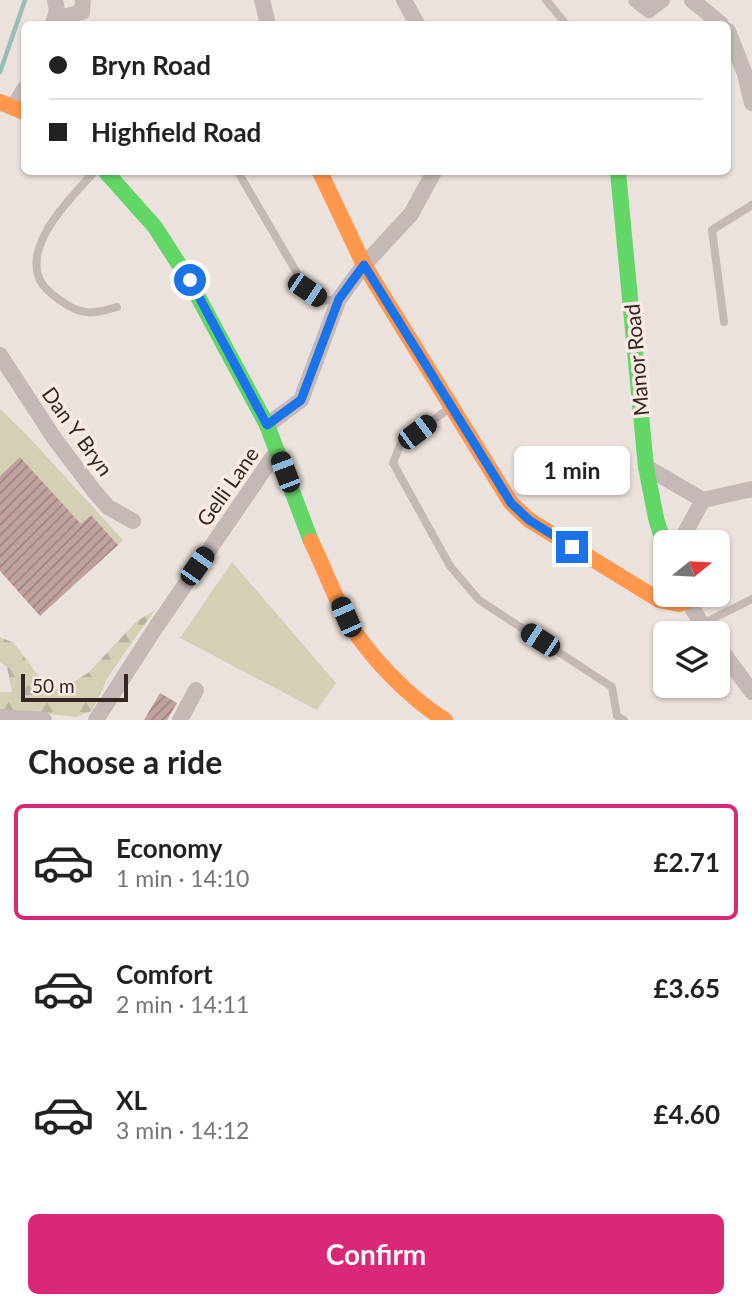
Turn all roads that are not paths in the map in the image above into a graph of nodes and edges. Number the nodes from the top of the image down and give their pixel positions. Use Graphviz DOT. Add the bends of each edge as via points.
graph roads {
  1 [pos="55,0"];
  2 [pos="262,0"];
  3 [pos="404,0"];
  4 [pos="546,0"];
  5 [pos="692,0"];
  6 [pos="84,12"];
  7 [pos="54,21"];
  8 [pos="57,21"];
  9 [pos="267,21"];
  10 [pos="416,21"];
  11 [pos="564,21"];
  12 [pos="717,21"];
  13 [pos="731,39"];
  14 [pos="752,103"];
  15 [pos="91,175"];
  16 [pos="109,175"];
  17 [pos="240,175"];
  18 [pos="321,175"];
  19 [pos="433,175"];
  20 [pos="618,175"];
  21 [pos="752,205"];
  22 [pos="364,265"];
  23 [pos="339,299"];
  24 [pos="117,307"];
  25 [pos="724,322"];
  26 [pos="0,355"];
  27 [pos="452,407"];
  28 [pos="267,425"];
  29 [pos="277,452"];
  30 [pos="646,467"];
  31 [pos="752,489"];
  32 [pos="703,500"];
  33 [pos="133,521"];
  34 [pos="660,530"];
  35 [pos="687,530"];
  36 [pos="653,596"];
  37 [pos="752,599"];
  38 [pos="718,621"];
  39 [pos="730,662"];
  40 [pos="197,690"];
  41 [pos="752,692"];
  42 [pos="0,717"];
  43 [pos="44,720"];
  44 [pos="96,720"];
  45 [pos="180,720"];
  46 [pos="445,720"];
  47 [pos="624,720"];
  1 -- 7 [label="street"];
  2 -- 9 [label="street"];
  3 -- 10 [label="street"];
  4 -- 11 [label="lane"];
  5 -- 12 [label="street"];
  6 -- 8 [label="street"];
  13 -- 14 [label="street"];
  15 -- 24 [label="lane" via="42,240 39,279 70,308 90,314"];
  16 -- 28 [label="street" via="155,228 190,280"];
  17 -- 23 [label="lane" via="307,290 323,300"];
  18 -- 22 [label="street"];
  19 -- 22 [label="street" via="411,214"];
  20 -- 30 [label="street, Manor Road"];
  21 -- 25 [label="lane" via="712,230"];
  22 -- 23 [label="street"];
  22 -- 27 [label="street"];
  23 -- 28 [label="street" via="301,400"];
  26 -- 33 [label="street, Dan Y Bryn" via="94,491 108,507"];
  27 -- 36 [label="street" via="519,512"];
  27 -- 47 [label="lane" via="400,445 393,463 418,509 450,566 479,600 612,687 617,716"];
  28 -- 29 [label="street"];
  29 -- 44 [label="street, Gelli Lane"];
  29 -- 46 [label="street" via="346,617 382,666 425,708"];
  30 -- 32 [label="street"];
  30 -- 34 [label="street, Manor Road"];
  31 -- 32 [label="street"];
  32 -- 35 [label="street"];
  37 -- 38 [label="lane"];
  39 -- 41 [label="street"];
  40 -- 45 [label="street"];
  42 -- 43 [label="street"];
}
